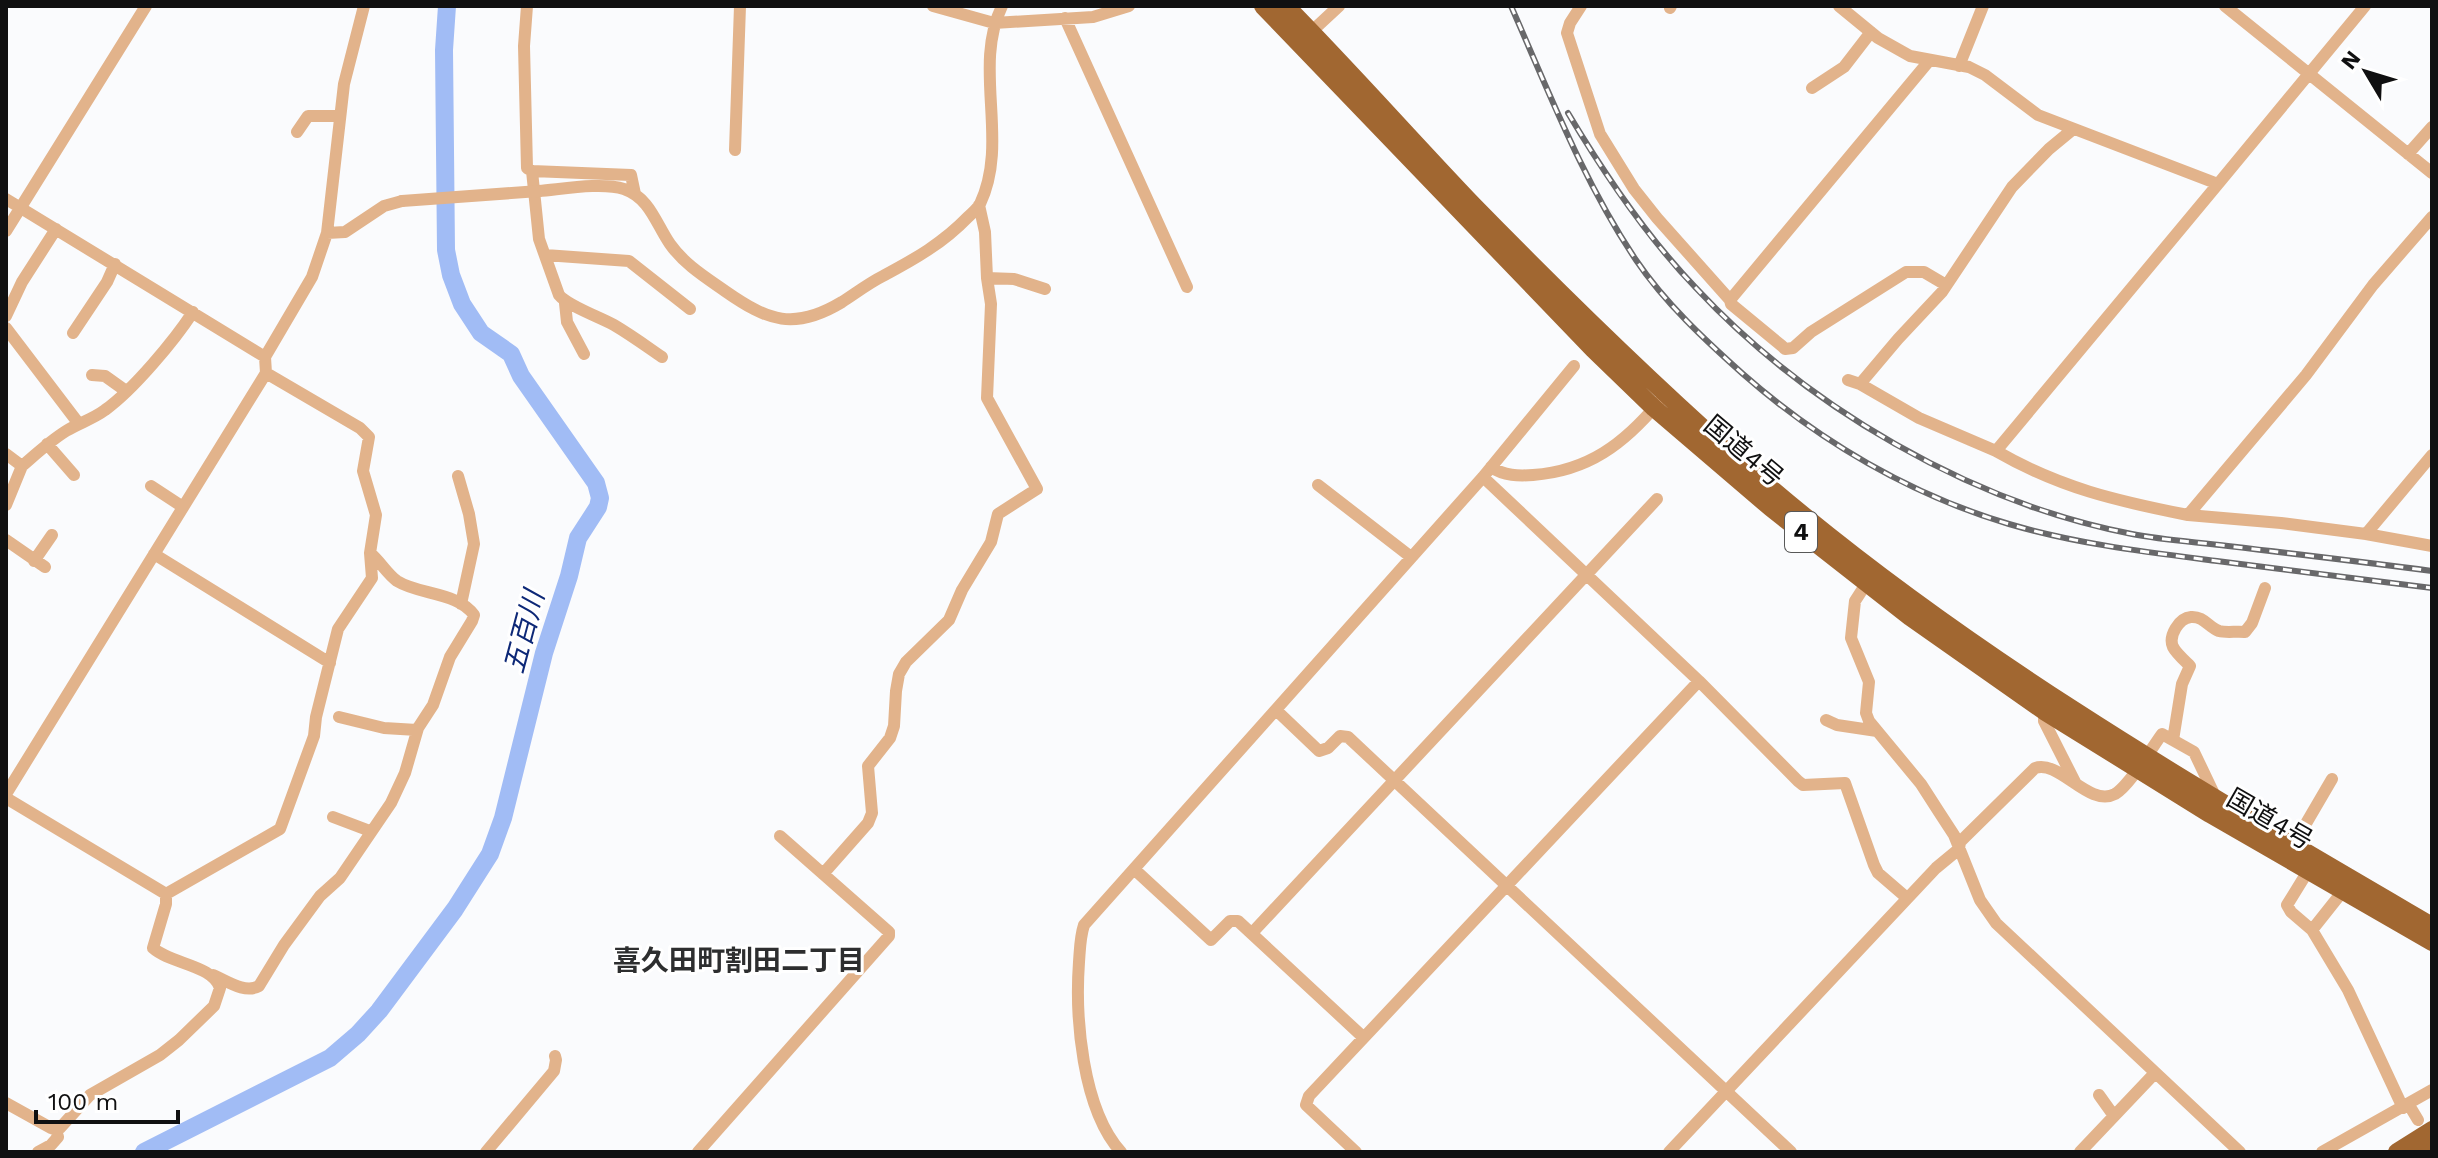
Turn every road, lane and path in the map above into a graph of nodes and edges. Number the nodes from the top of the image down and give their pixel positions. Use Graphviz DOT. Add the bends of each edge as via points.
graph roads {
  1 [pos="146,6"];
  2 [pos="364,6"];
  3 [pos="527,6"];
  4 [pos="740,6"];
  5 [pos="1002,6"];
  6 [pos="1129,6"];
  7 [pos="1263,6"];
  8 [pos="1286,6"];
  9 [pos="1339,6"];
  10 [pos="1581,6"];
  11 [pos="1839,6"];
  12 [pos="1983,6"];
  13 [pos="2225,6"];
  14 [pos="2365,6"];
  15 [pos="937,7"];
  16 [pos="1065,18"];
  17 [pos="994,23"];
  18 [pos="1311,32"];
  19 [pos="1871,32"];
  20 [pos="1929,61"];
  21 [pos="1959,66"];
  22 [pos="2308,75"];
  23 [pos="1812,88"];
  24 [pos="340,116"];
  25 [pos="2432,127"];
  26 [pos="2072,130"];
  27 [pos="297,132"];
  28 [pos="735,150"];
  29 [pos="2408,154"];
  30 [pos="532,171"];
  31 [pos="2432,173"];
  32 [pos="2218,184"];
  33 [pos="635,194"];
  34 [pos="6,199"];
  35 [pos="979,205"];
  36 [pos="21,207"];
  37 [pos="2432,217"];
  38 [pos="56,229"];
  39 [pos="6,231"];
  40 [pos="327,233"];
  41 [pos="545,255"];
  42 [pos="115,264"];
  43 [pos="987,278"];
  44 [pos="1946,285"];
  45 [pos="1187,287"];
  46 [pos="1045,289"];
  47 [pos="1730,300"];
  48 [pos="565,303"];
  49 [pos="690,309"];
  50 [pos="193,312"];
  51 [pos="6,316"];
  52 [pos="6,328"];
  53 [pos="73,333"];
  54 [pos="584,354"];
  55 [pos="265,357"];
  56 [pos="662,357"];
  57 [pos="1574,366"];
  58 [pos="266,373"];
  59 [pos="92,375"];
  60 [pos="126,391"];
  61 [pos="1660,401"];
  62 [pos="79,424"];
  63 [pos="47,444"];
  64 [pos="1996,451"];
  65 [pos="6,454"];
  66 [pos="2432,455"];
  67 [pos="22,466"];
  68 [pos="1487,472"];
  69 [pos="74,475"];
  70 [pos="458,476"];
  71 [pos="1318,485"];
  72 [pos="151,486"];
  73 [pos="1657,499"];
  74 [pos="6,505"];
  75 [pos="183,507"];
  76 [pos="2188,515"];
  77 [pos="2366,534"];
  78 [pos="52,535"];
  79 [pos="6,540"];
  80 [pos="2432,546"];
  81 [pos="370,553"];
  82 [pos="154,554"];
  83 [pos="1411,557"];
  84 [pos="1587,574"];
  85 [pos="1866,584"];
  86 [pos="2265,588"];
  87 [pos="461,604"];
  88 [pos="330,663"];
  89 [pos="1699,681"];
  90 [pos="1276,710"];
  91 [pos="2044,711"];
  92 [pos="339,717"];
  93 [pos="1826,720"];
  94 [pos="417,730"];
  95 [pos="1877,731"];
  96 [pos="2173,740"];
  97 [pos="2141,763"];
  98 [pos="2332,779"];
  99 [pos="1395,781"];
  100 [pos="2076,784"];
  101 [pos="6,796"];
  102 [pos="2216,799"];
  103 [pos="333,817"];
  104 [pos="370,831"];
  105 [pos="780,836"];
  106 [pos="2294,844"];
  107 [pos="1959,849"];
  108 [pos="1134,869"];
  109 [pos="2308,871"];
  110 [pos="823,874"];
  111 [pos="1507,885"];
  112 [pos="2343,891"];
  113 [pos="166,894"];
  114 [pos="1907,898"];
  115 [pos="2432,926"];
  116 [pos="2312,930"];
  117 [pos="1252,933"];
  118 [pos="2432,942"];
  119 [pos="213,975"];
  120 [pos="1363,1037"];
  121 [pos="555,1056"];
  122 [pos="2155,1073"];
  123 [pos="2432,1090"];
  124 [pos="1726,1091"];
  125 [pos="2099,1095"];
  126 [pos="6,1103"];
  127 [pos="2406,1106"];
  128 [pos="2114,1116"];
  129 [pos="2425,1125"];
  130 [pos="56,1130"];
  131 [pos="2432,1147"];
  132 [pos="38,1152"];
  133 [pos="486,1152"];
  134 [pos="698,1152"];
  135 [pos="1121,1152"];
  136 [pos="1356,1152"];
  137 [pos="1669,1152"];
  138 [pos="1791,1152"];
  139 [pos="2080,1152"];
  140 [pos="2240,1152"];
  141 [pos="2322,1152"];
  142 [pos="2397,1152"];
  143 [pos="2425,1152"];
  1 -- 36 [label="street"];
  2 -- 24 [label="street"];
  3 -- 30 [label="street" via="527,168"];
  4 -- 28 [label="street"];
  5 -- 17 [label="street"];
  6 -- 16 [label="street" via="1093,17"];
  7 -- 61 [label="highway, 国道4号 / 4" via="1549,305"];
  8 -- 18 [label="highway, 国道4号 / 4"];
  9 -- 18 [label="street"];
  10 -- 47 [label="street" via="1567,33 1600,134 1634,189"];
  11 -- 19 [label="street"];
  12 -- 21 [label="street"];
  13 -- 22 [label="street"];
  14 -- 22 [label="street"];
  15 -- 17 [label="street"];
  16 -- 17 [label="street"];
  16 -- 45 [label="street"];
  17 -- 35 [label="street" via="993,145"];
  18 -- 61 [label="highway, 国道4号 / 4"];
  19 -- 20 [label="street" via="1910,56"];
  19 -- 23 [label="street" via="1844,67"];
  20 -- 21 [label="street"];
  20 -- 47 [label="street"];
  21 -- 26 [label="street" via="1985,75 2029,111"];
  22 -- 29 [label="street"];
  22 -- 32 [label="street"];
  24 -- 27 [label="street" via="308,116"];
  24 -- 40 [label="street"];
  25 -- 29 [label="street"];
  26 -- 32 [label="street"];
  26 -- 44 [label="street" via="2012,187"];
  29 -- 31 [label="street"];
  30 -- 33 [label="street" via="631,175"];
  30 -- 41 [label="street"];
  32 -- 64 [label="street"];
  33 -- 35 [label="street" via="689,265 749,308 789,319 837,305 933,248"];
  33 -- 40 [label="street, bridge" via="604,187 402,201 384,206 345,232"];
  34 -- 36 [label="street"];
  35 -- 43 [label="street"];
  36 -- 38 [label="street"];
  36 -- 39 [label="street"];
  37 -- 76 [label="street"];
  38 -- 42 [label="street"];
  38 -- 51 [label="street"];
  40 -- 55 [label="street" via="312,277"];
  41 -- 48 [label="street"];
  41 -- 49 [label="street" via="629,261"];
  42 -- 50 [label="street"];
  42 -- 53 [label="street"];
  43 -- 46 [label="street" via="1014,279"];
  43 -- 110 [label="street" via="987,398 1037,489 998,514 991,542 949,620 906,662 897,681 890,738 868,766 872,813"];
  44 -- 47 [label="street" via="1924,272 1906,272 1789,349"];
  44 -- 64 [label="street" via="1854,382"];
  48 -- 54 [label="street" via="567,322"];
  48 -- 56 [label="street" via="615,326"];
  50 -- 55 [label="street"];
  50 -- 60 [label="street"];
  52 -- 62 [label="street"];
  55 -- 58 [label="street"];
  57 -- 68 [label="street"];
  58 -- 75 [label="street"];
  58 -- 81 [label="street" via="369,437 363,471 376,515"];
  59 -- 60 [label="street" via="105,376"];
  60 -- 62 [label="street"];
  61 -- 68 [label="street" via="1629,435 1571,469 1521,476"];
  61 -- 85 [label="highway, 国道4号 / 4" via="1750,491"];
  61 -- 97 [label="highway, 国道4号 / 4" via="1875,572"];
  62 -- 63 [label="street"];
  63 -- 67 [label="street"];
  63 -- 69 [label="street"];
  64 -- 76 [label="street" via="2088,493"];
  65 -- 67 [label="street"];
  66 -- 77 [label="street"];
  67 -- 74 [label="street"];
  68 -- 83 [label="street"];
  68 -- 84 [label="street"];
  70 -- 87 [label="street" via="474,544"];
  71 -- 83 [label="street"];
  72 -- 75 [label="street"];
  73 -- 84 [label="street"];
  75 -- 82 [label="street"];
  76 -- 77 [label="street"];
  77 -- 80 [label="street"];
  78 -- 79 [label="street" via="39,564"];
  81 -- 87 [label="street" via="398,581"];
  81 -- 88 [label="street" via="370,582 338,629"];
  82 -- 88 [label="street"];
  82 -- 101 [label="street"];
  83 -- 90 [label="street"];
  84 -- 89 [label="street"];
  84 -- 99 [label="street"];
  85 -- 91 [label="highway, 国道4号 / 4"];
  85 -- 95 [label="street" via="1855,601 1851,638 1869,682 1866,713"];
  86 -- 96 [label="street" via="2245,632 2219,631 2190,617 2176,629 2172,646 2190,666"];
  87 -- 94 [label="street" via="472,610 472,621"];
  88 -- 113 [label="street" via="314,736 280,829"];
  89 -- 111 [label="street"];
  89 -- 114 [label="street" via="1803,785 1845,783 1878,873"];
  90 -- 99 [label="street" via="1319,751 1340,736 1348,737"];
  90 -- 108 [label="street"];
  91 -- 97 [label="highway, 国道4号 / 4"];
  91 -- 100 [label="street" via="2044,721"];
  92 -- 94 [label="street"];
  93 -- 95 [label="street"];
  94 -- 104 [label="street" via="400,788"];
  95 -- 107 [label="street" via="1921,784"];
  96 -- 97 [label="street" via="2162,734"];
  96 -- 102 [label="street" via="2194,752"];
  97 -- 100 [label="street" via="2109,796"];
  97 -- 102 [label="highway, 国道4号 / 4"];
  97 -- 109 [label="highway, 国道4号 / 4"];
  98 -- 106 [label="street"];
  99 -- 111 [label="street"];
  99 -- 117 [label="street"];
  100 -- 107 [label="street" via="2049,767 2037,766 1960,842"];
  101 -- 113 [label="street"];
  102 -- 106 [label="highway, 国道4号 / 4"];
  103 -- 104 [label="street"];
  104 -- 119 [label="street" via="259,986 247,989"];
  105 -- 110 [label="street"];
  106 -- 115 [label="highway, 国道4号 / 4"];
  107 -- 114 [label="street"];
  107 -- 122 [label="street" via="1980,900 1996,923"];
  108 -- 117 [label="street" via="1211,940 1233,920"];
  108 -- 135 [label="street" via="1084,925 1078,981 1079,1038 1089,1081 1104,1126"];
  109 -- 112 [label="highway, 国道4号 / 4"];
  109 -- 116 [label="street" via="2287,905"];
  110 -- 134 [label="street" via="889,936"];
  111 -- 120 [label="street"];
  111 -- 124 [label="street"];
  112 -- 116 [label="street"];
  112 -- 118 [label="highway, 国道4号 / 4"];
  113 -- 119 [label="street" via="153,948"];
  114 -- 124 [label="street"];
  116 -- 127 [label="street"];
  117 -- 120 [label="street"];
  119 -- 130 [label="street" via="219,984 218,999 192,1029 160,1055 90,1095"];
  120 -- 136 [label="street" via="1306,1105"];
  121 -- 133 [label="street" via="554,1071"];
  122 -- 128 [label="street"];
  122 -- 140 [label="street"];
  123 -- 127 [label="street"];
  124 -- 137 [label="street"];
  124 -- 138 [label="street"];
  125 -- 128 [label="street"];
  126 -- 130 [label="street"];
  127 -- 129 [label="street"];
  127 -- 141 [label="street"];
  128 -- 139 [label="street"];
  129 -- 142 [label="highway"];
  130 -- 132 [label="street" via="55,1142"];
  131 -- 143 [label="highway"];
}
